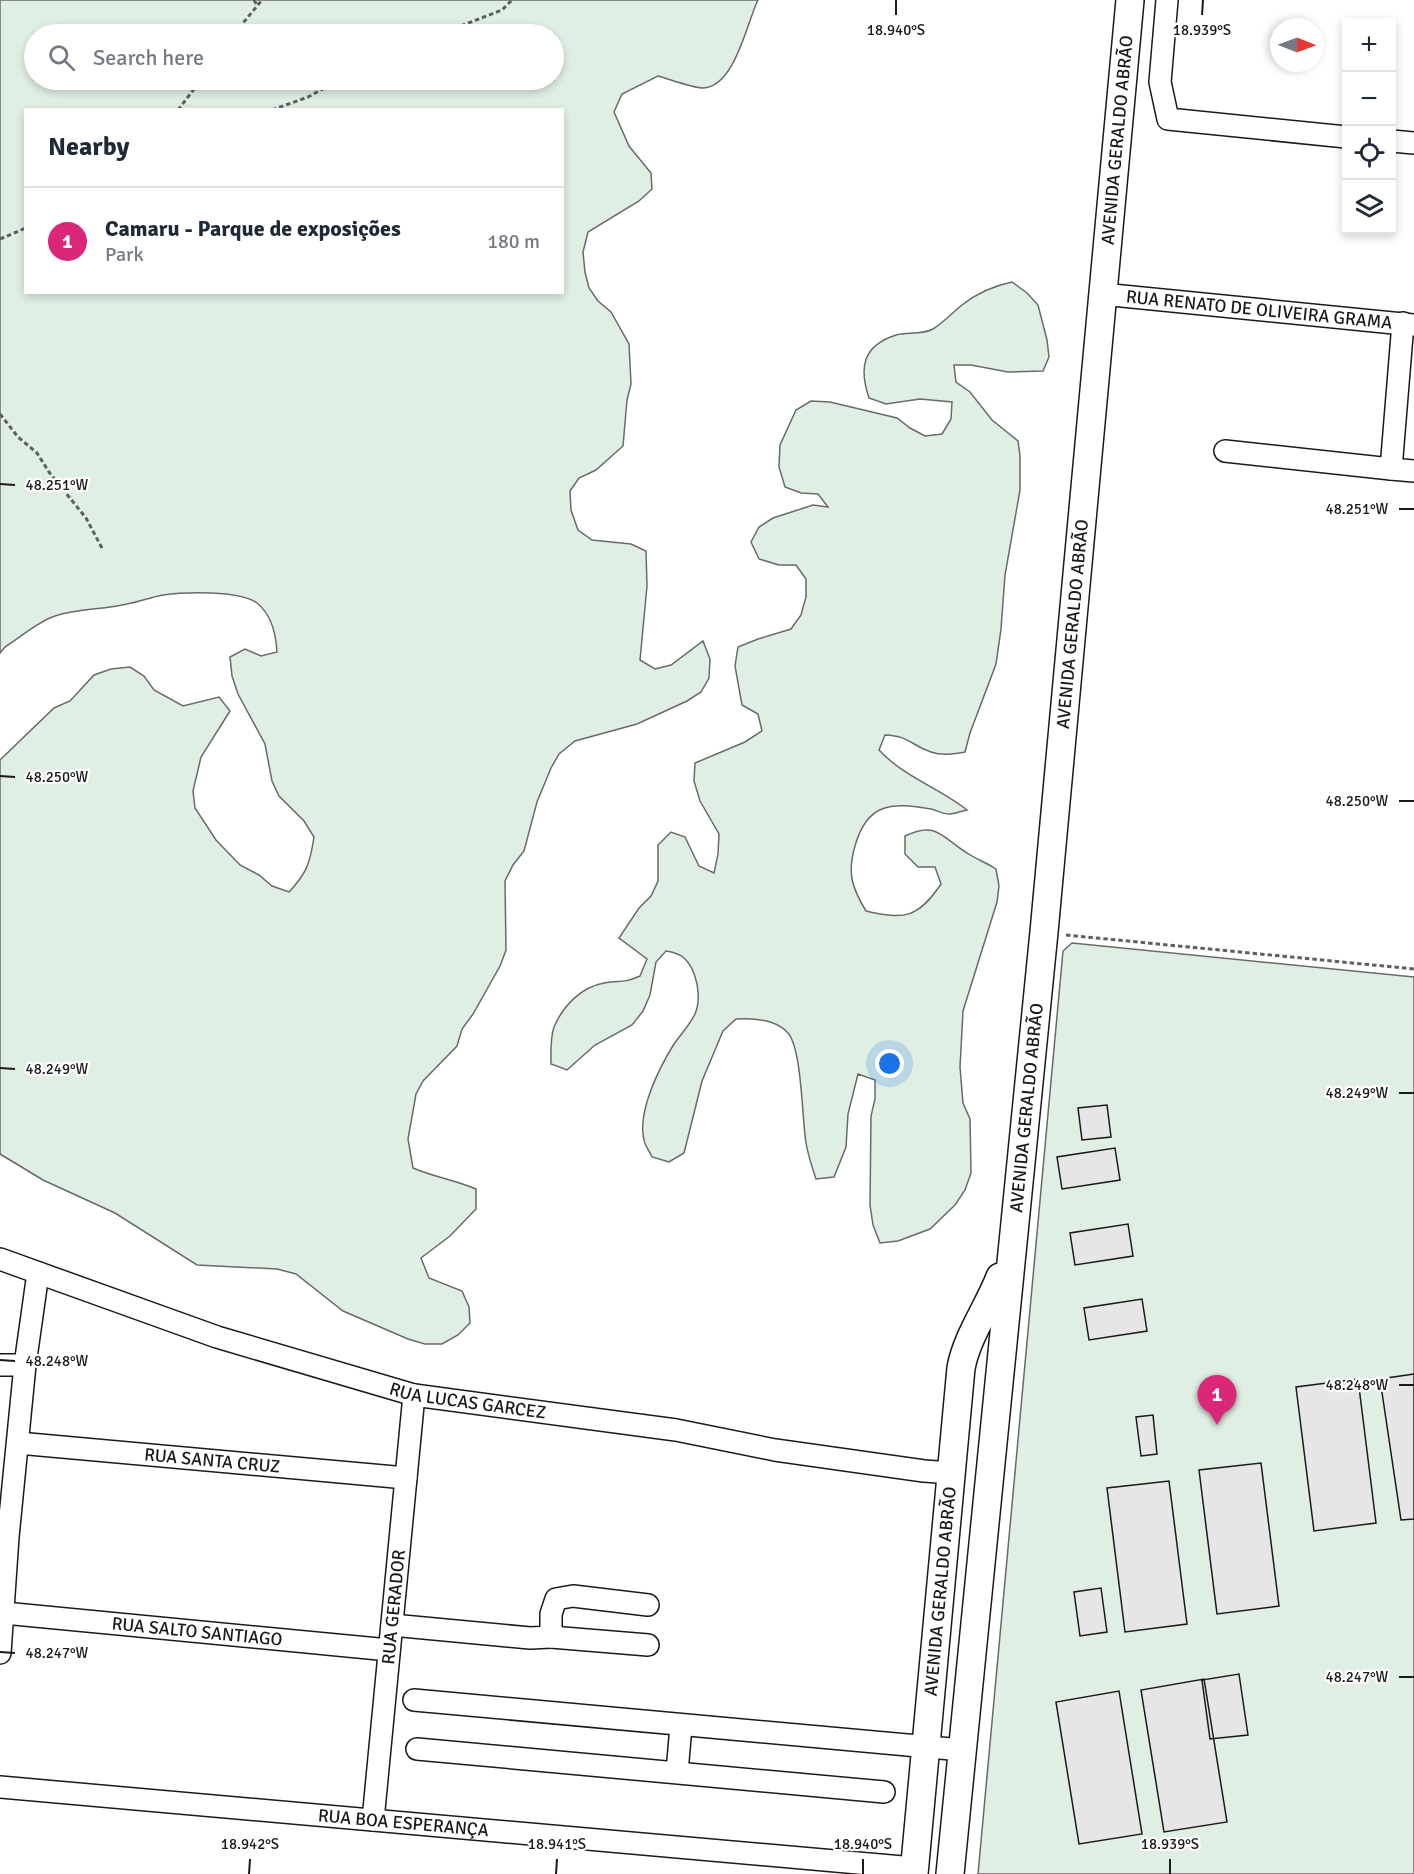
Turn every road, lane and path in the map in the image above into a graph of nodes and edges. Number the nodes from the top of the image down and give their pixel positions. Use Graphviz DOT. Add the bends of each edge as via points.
graph roads {
  1 [pos="254,0"];
  2 [pos="262,0"];
  3 [pos="512,0"];
  4 [pos="1130,0"];
  5 [pos="1167,0"];
  6 [pos="257,5"];
  7 [pos="242,24"];
  8 [pos="466,24"];
  9 [pos="193,90"];
  10 [pos="321,90"];
  11 [pos="180,108"];
  12 [pos="278,108"];
  13 [pos="1342,136"];
  14 [pos="1396,141"];
  15 [pos="1414,143"];
  16 [pos="24,229"];
  17 [pos="0,239"];
  18 [pos="1102,294"];
  19 [pos="1408,324"];
  20 [pos="0,414"];
  21 [pos="1225,452"];
  22 [pos="1391,469"];
  23 [pos="1414,471"];
  24 [pos="102,548"];
  25 [pos="1044,932"];
  26 [pos="1414,969"];
  27 [pos="1011,1248"];
  28 [pos="0,1259"];
  29 [pos="38,1273"];
  30 [pos="0,1365"];
  31 [pos="25,1365"];
  32 [pos="414,1395"];
  33 [pos="18,1443"];
  34 [pos="952,1473"];
  35 [pos="406,1479"];
  36 [pos="4,1537"];
  37 [pos="648,1605"];
  38 [pos="4,1613"];
  39 [pos="392,1625"];
  40 [pos="551,1637"];
  41 [pos="648,1645"];
  42 [pos="389,1650"];
  43 [pos="0,1653"];
  44 [pos="414,1700"];
  45 [pos="681,1726"];
  46 [pos="925,1748"];
  47 [pos="417,1749"];
  48 [pos="962,1750"];
  49 [pos="677,1772"];
  50 [pos="0,1787"];
  51 [pos="884,1792"];
  52 [pos="373,1820"];
  53 [pos="914,1871"];
  54 [pos="950,1874"];
  1 -- 6 [label="path"];
  2 -- 6 [label="path"];
  3 -- 8 [label="path" via="502,10"];
  4 -- 18 [label="main road, AVENIDA GERALDO ABRÃO"];
  5 -- 13 [label="street" via="1160,82 1168,119"];
  6 -- 7 [label="path"];
  9 -- 11 [label="path"];
  10 -- 12 [label="path"];
  14 -- 15 [label="street"];
  16 -- 17 [label="path"];
  18 -- 19 [label="street, RUA RENATO DE OLIVEIRA GRAMA"];
  18 -- 25 [label="main road, AVENIDA GERALDO ABRÃO"];
  19 -- 22 [label="street"];
  20 -- 24 [label="path" via="37,453 86,518"];
  21 -- 22 [label="street"];
  22 -- 23 [label="street"];
  25 -- 26 [label="path"];
  25 -- 27 [label="main road, AVENIDA GERALDO ABRÃO"];
  27 -- 34 [label="main road, AVENIDA GERALDO ABRÃO" via="963,1358"];
  27 -- 48 [label="main road, AVENIDA GERALDO ABRÃO"];
  28 -- 29 [label="street, RUA LUCAS GARCEZ"];
  29 -- 31 [label="street"];
  29 -- 32 [label="street, RUA LUCAS GARCEZ" via="217,1337"];
  30 -- 31 [label="street"];
  31 -- 33 [label="street"];
  32 -- 34 [label="street, RUA LUCAS GARCEZ" via="676,1430 775,1450 924,1472"];
  32 -- 35 [label="street, RUA GERADOR"];
  33 -- 35 [label="street, RUA SANTA CRUZ"];
  33 -- 36 [label="street"];
  34 -- 46 [label="main road, AVENIDA GERALDO ABRÃO"];
  35 -- 39 [label="street, RUA GERADOR"];
  36 -- 38 [label="street"];
  37 -- 40 [label="street" via="573,1596 556,1599 551,1614"];
  38 -- 42 [label="street, RUA SALTO SANTIAGO"];
  38 -- 43 [label="street"];
  39 -- 40 [label="street"];
  39 -- 42 [label="street, RUA GERADOR"];
  40 -- 41 [label="street"];
  42 -- 52 [label="street, RUA GERADOR"];
  44 -- 45 [label="street"];
  45 -- 46 [label="street"];
  45 -- 49 [label="street"];
  46 -- 48 [label="street"];
  46 -- 53 [label="main road, AVENIDA GERALDO ABRÃO"];
  47 -- 49 [label="street"];
  48 -- 54 [label="main road, AVENIDA GERALDO ABRÃO"];
  49 -- 51 [label="street"];
  50 -- 52 [label="street, RUA BOA ESPERANÇA"];
  52 -- 53 [label="street, RUA BOA ESPERANÇA"];
}
